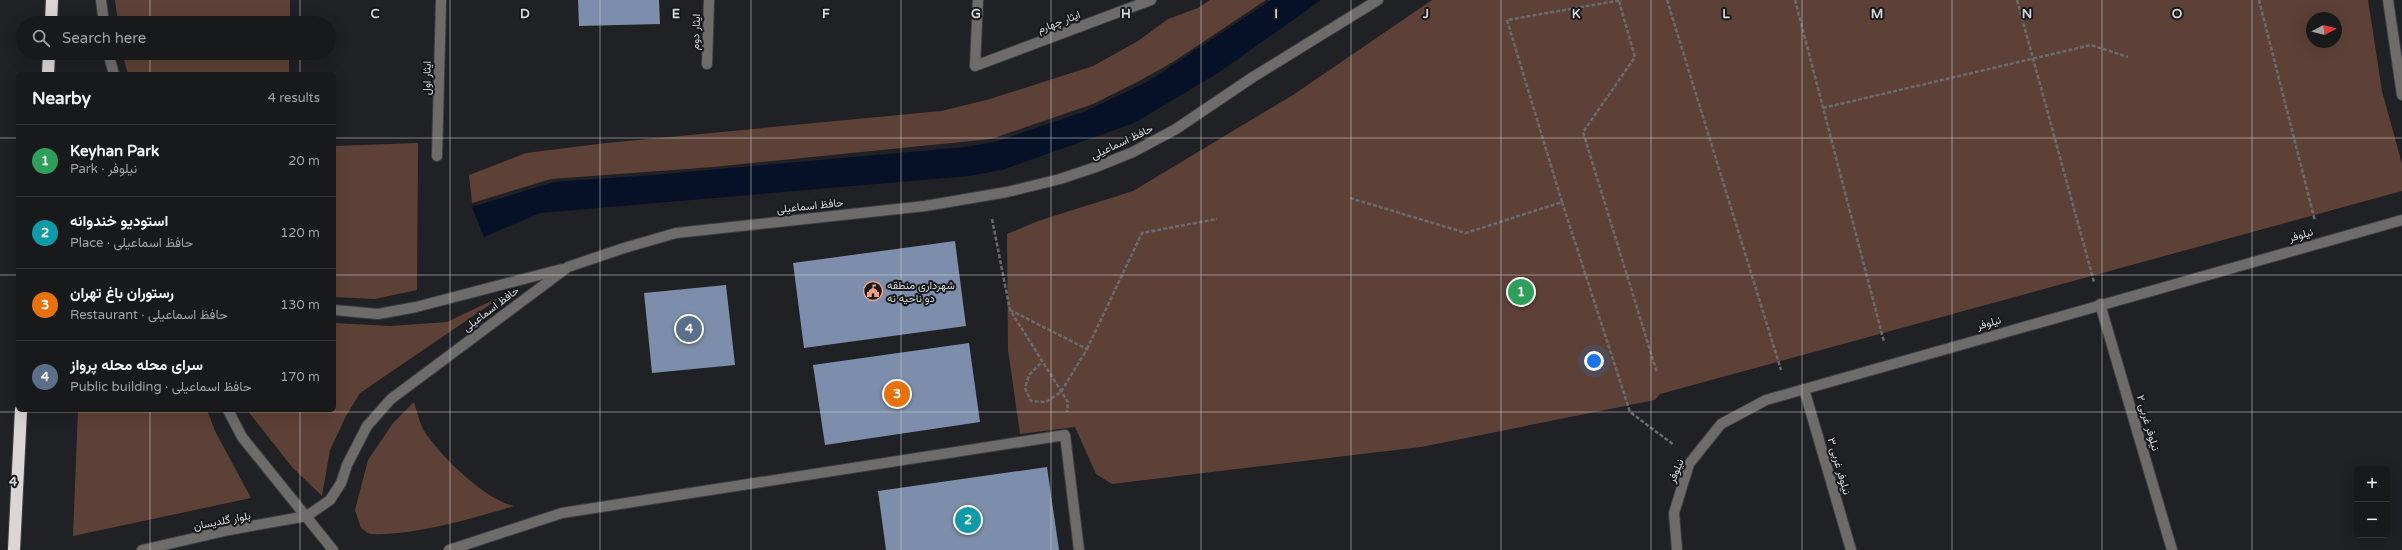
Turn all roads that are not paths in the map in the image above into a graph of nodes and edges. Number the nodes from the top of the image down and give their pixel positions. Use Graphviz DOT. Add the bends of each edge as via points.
graph roads {
  1 [pos="52,0"];
  2 [pos="101,0"];
  3 [pos="441,0"];
  4 [pos="709,0"];
  5 [pos="978,0"];
  6 [pos="1151,0"];
  7 [pos="1378,0"];
  8 [pos="2388,0"];
  9 [pos="51,16"];
  10 [pos="103,16"];
  11 [pos="49,60"];
  12 [pos="110,60"];
  13 [pos="707,64"];
  14 [pos="48,72"];
  15 [pos="113,72"];
  16 [pos="2402,95"];
  17 [pos="437,156"];
  18 [pos="2402,220"];
  19 [pos="568,267"];
  20 [pos="2100,304"];
  21 [pos="336,310"];
  22 [pos="1804,389"];
  23 [pos="21,412"];
  24 [pos="229,412"];
  25 [pos="307,516"];
  26 [pos="14,550"];
  27 [pos="142,550"];
  28 [pos="333,550"];
  29 [pos="449,550"];
  30 [pos="1079,550"];
  31 [pos="1677,550"];
  32 [pos="1851,550"];
  33 [pos="2172,550"];
  1 -- 9 [label="highway"];
  2 -- 10 [label="street"];
  3 -- 17 [label="street, ایثار اول"];
  4 -- 13 [label="street, ایثار دوم"];
  5 -- 6 [label="street, ایثار چهارم" via="975,66"];
  7 -- 19 [label="street, حافظ اسماعیلی" via="1253,77 1176,129 1133,152 1060,179 926,206 676,233"];
  8 -- 16 [label="street"];
  11 -- 14 [label="highway"];
  12 -- 15 [label="street"];
  18 -- 20 [label="street, نیلوفر"];
  19 -- 21 [label="street" via="416,307 378,314"];
  19 -- 25 [label="street, حافظ اسماعیلی" via="391,399 367,426 347,465 341,483 330,500"];
  20 -- 22 [label="street, نیلوفر"];
  20 -- 33 [label="street, نیلوفر غربی ۲"];
  22 -- 31 [label="street, نیلوفر" via="1766,400 1721,424 1689,464 1674,513"];
  22 -- 32 [label="street, نیلوفر غربی ۳"];
  23 -- 26 [label="highway"];
  24 -- 25 [label="street" via="242,438"];
  25 -- 27 [label="street, بلوار گلدیسان" via="229,530"];
  25 -- 28 [label="street"];
  29 -- 30 [label="street" via="562,513 1064,435"];
}
